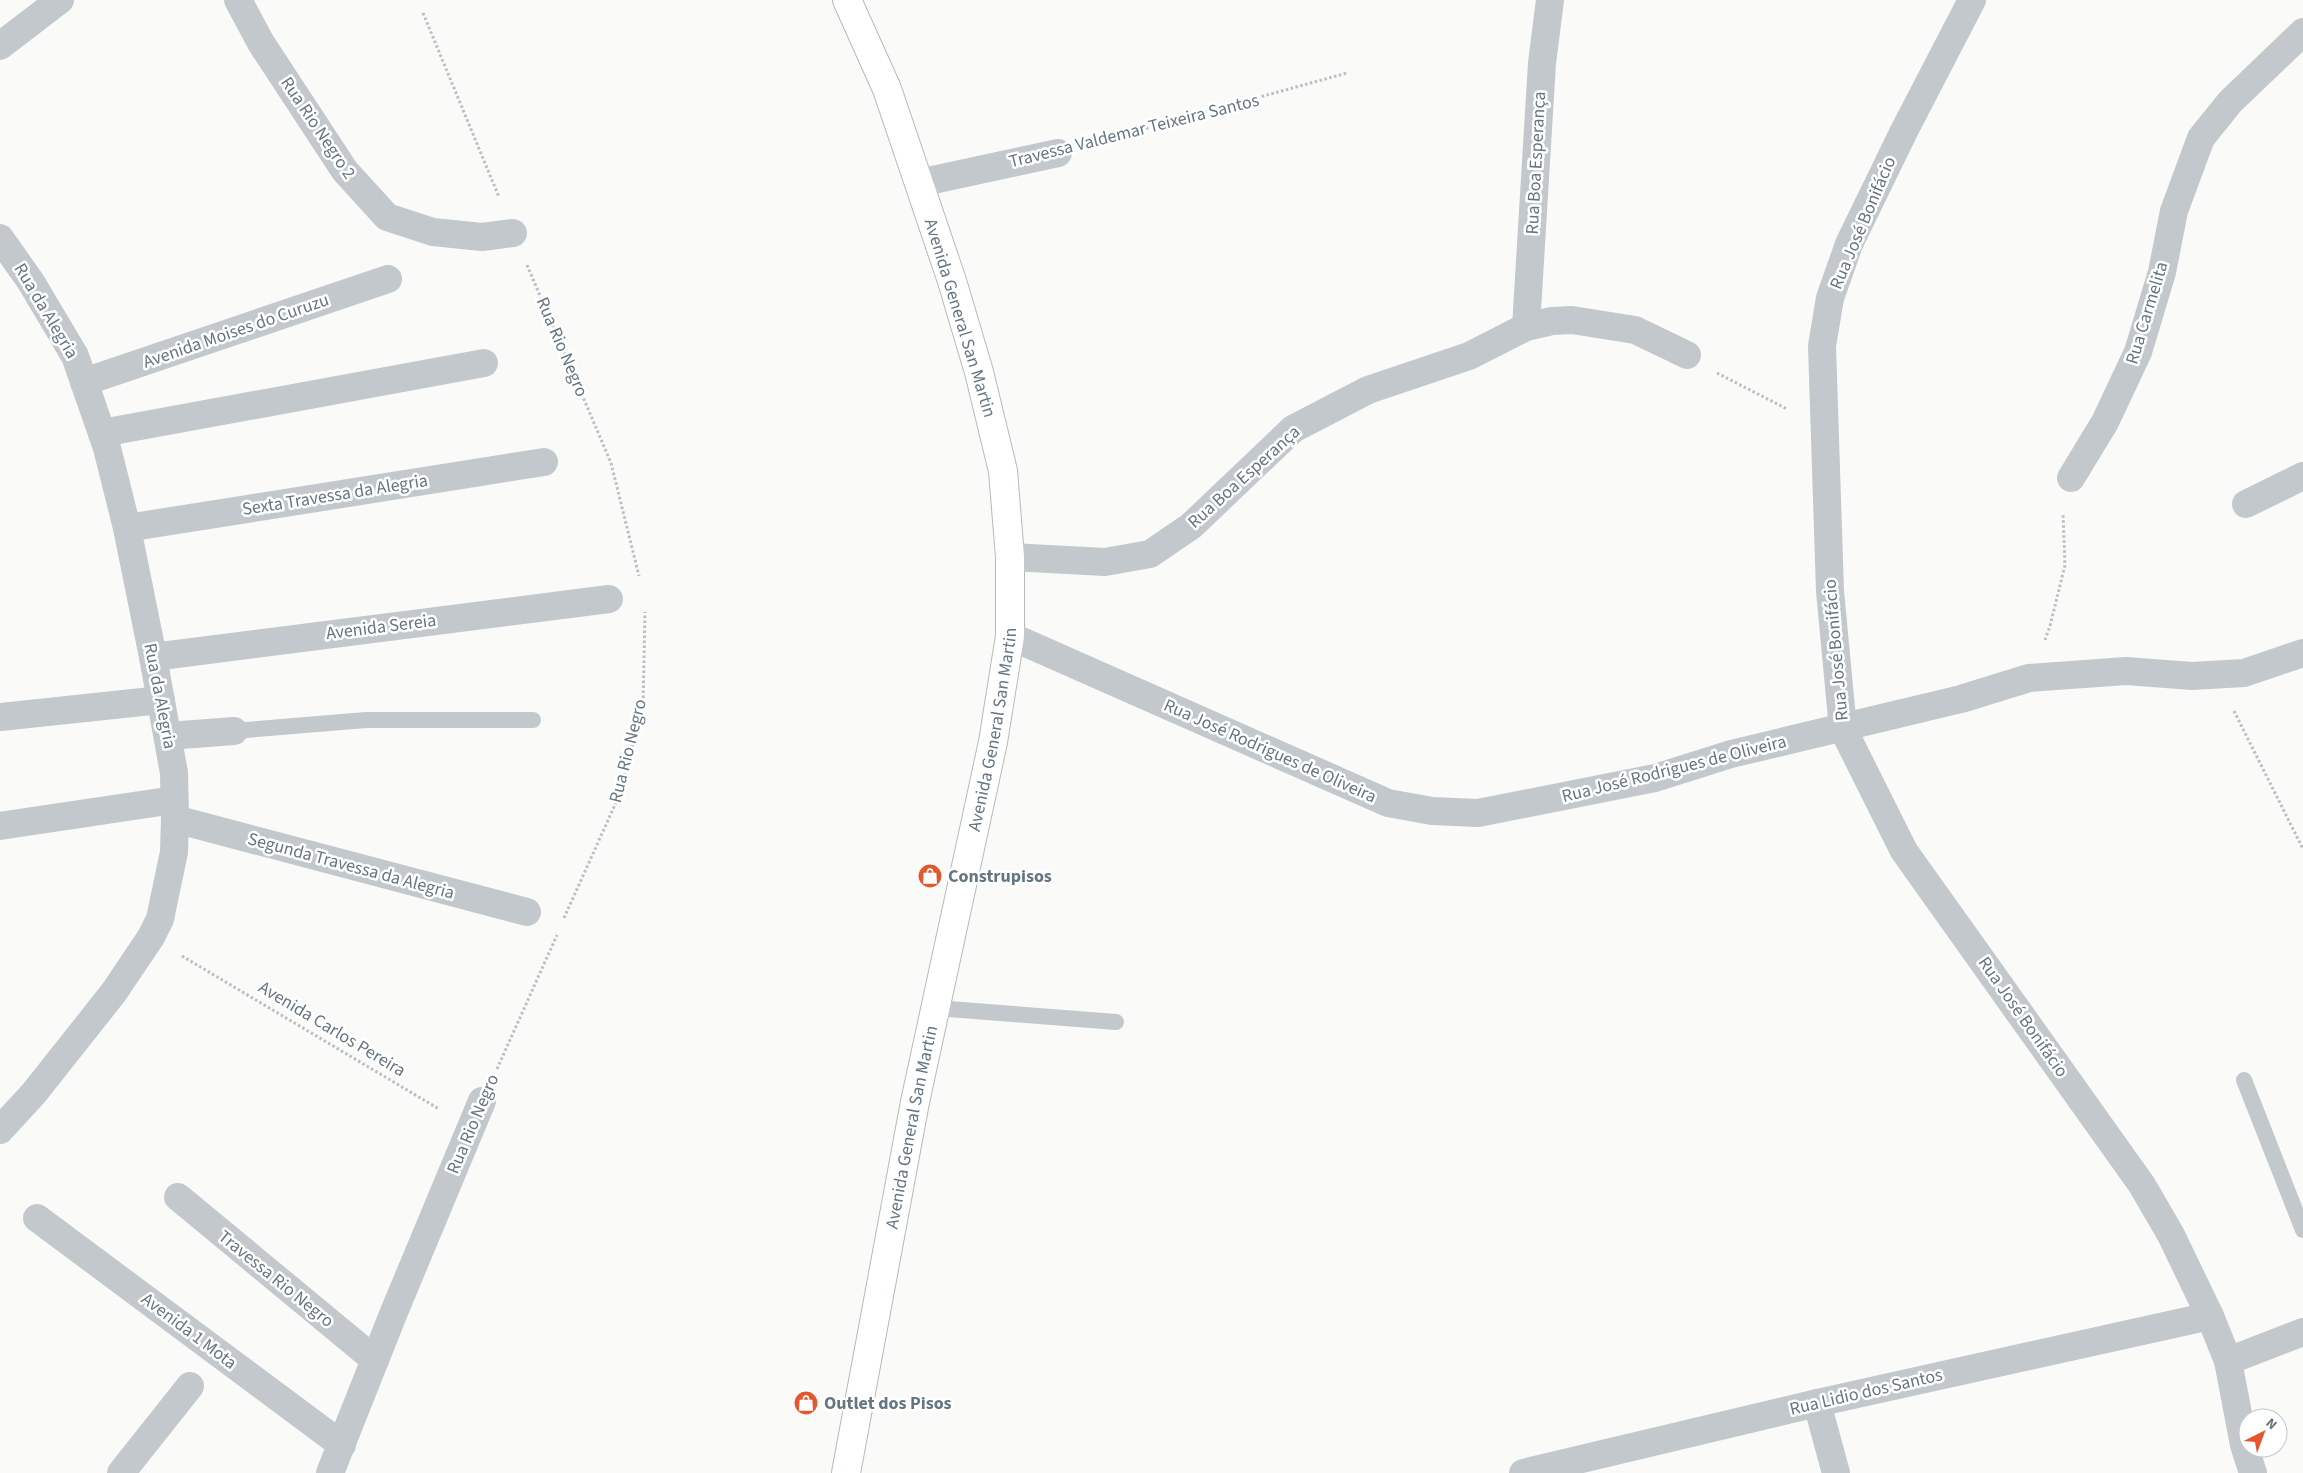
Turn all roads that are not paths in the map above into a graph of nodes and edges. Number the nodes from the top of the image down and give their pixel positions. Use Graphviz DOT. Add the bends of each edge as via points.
graph roads {
  1 [pos="60,0"];
  2 [pos="238,0"];
  3 [pos="847,0"];
  4 [pos="1550,0"];
  5 [pos="1972,0"];
  6 [pos="2303,32"];
  7 [pos="0,46"];
  8 [pos="1058,153"];
  9 [pos="919,183"];
  10 [pos="513,233"];
  11 [pos="0,238"];
  12 [pos="388,280"];
  13 [pos="1526,327"];
  14 [pos="1687,355"];
  15 [pos="484,363"];
  16 [pos="84,382"];
  17 [pos="102,433"];
  18 [pos="544,462"];
  19 [pos="2303,476"];
  20 [pos="2071,478"];
  21 [pos="2246,504"];
  22 [pos="126,528"];
  23 [pos="1010,557"];
  24 [pos="609,599"];
  25 [pos="1010,636"];
  26 [pos="2303,653"];
  27 [pos="153,657"];
  28 [pos="161,700"];
  29 [pos="0,718"];
  30 [pos="533,720"];
  31 [pos="1843,729"];
  32 [pos="234,731"];
  33 [pos="168,736"];
  34 [pos="174,810"];
  35 [pos="0,826"];
  36 [pos="527,912"];
  37 [pos="936,1008"];
  38 [pos="1116,1022"];
  39 [pos="2244,1080"];
  40 [pos="482,1101"];
  41 [pos="0,1130"];
  42 [pos="178,1197"];
  43 [pos="37,1218"];
  44 [pos="2303,1230"];
  45 [pos="2210,1316"];
  46 [pos="2303,1332"];
  47 [pos="375,1360"];
  48 [pos="2228,1361"];
  49 [pos="190,1386"];
  50 [pos="1816,1403"];
  51 [pos="342,1445"];
  52 [pos="121,1473"];
  53 [pos="330,1473"];
  54 [pos="846,1473"];
  55 [pos="1523,1473"];
  56 [pos="1836,1473"];
  57 [pos="2253,1473"];
  1 -- 7 [label="street"];
  2 -- 10 [label="street, Rua Rio Negro 2" via="261,43 345,171 387,217 443,233 482,238"];
  3 -- 9 [label="main road, Avenida General San Martin" via="887,89"];
  4 -- 13 [label="street, Rua Boa Esperança" via="1542,63"];
  5 -- 31 [label="street, Rua José Bonifácio" via="1849,244 1830,298 1822,346 1830,591"];
  6 -- 20 [label="street, Rua Carmelita" via="2230,102 2201,138 2174,211 2162,272 2138,352 2105,422"];
  8 -- 9 [label="street, Travessa Valdemar Teixeira Santos"];
  9 -- 23 [label="main road, Avenida General San Martin" via="982,381 1003,470"];
  11 -- 16 [label="street, Rua da Alegria" via="31,282 75,356"];
  12 -- 16 [label="street, Avenida Moises do Curuzu"];
  13 -- 14 [label="street, Rua Boa Esperança" via="1552,320 1572,320 1635,330"];
  13 -- 23 [label="street, Rua Boa Esperança" via="1469,356 1368,390 1293,429 1191,526 1150,554 1105,562"];
  15 -- 17 [label="street"];
  16 -- 17 [label="street, Rua da Alegria"];
  17 -- 22 [label="street, Rua da Alegria"];
  18 -- 22 [label="street, Sexta Travessa da Alegria"];
  19 -- 21 [label="street"];
  22 -- 27 [label="street, Rua da Alegria"];
  23 -- 25 [label="main road, Avenida General San Martin"];
  24 -- 27 [label="street, Avenida Sereia"];
  25 -- 31 [label="street, Rua José Rodrigues de Oliveira" via="1388,803 1432,811 1478,813 1529,804 1655,778 1731,754"];
  25 -- 37 [label="main road, Avenida General San Martin" via="993,742"];
  26 -- 31 [label="street, Rua José Rodrigues de Oliveira" via="2244,673 2192,676 2126,671 2029,678"];
  27 -- 28 [label="street, Rua da Alegria"];
  28 -- 29 [label="street"];
  28 -- 33 [label="street, Rua da Alegria"];
  30 -- 32 [label="lane" via="366,720"];
  31 -- 45 [label="street, Rua José Bonifácio" via="1904,851 2142,1185 2171,1235"];
  32 -- 33 [label="street"];
  33 -- 34 [label="street, Rua da Alegria" via="174,773"];
  34 -- 35 [label="street"];
  34 -- 36 [label="street, Segunda Travessa da Alegria"];
  34 -- 41 [label="street, Rua da Alegria" via="174,852 160,919 114,992 34,1093"];
  37 -- 38 [label="lane"];
  37 -- 54 [label="main road, Avenida General San Martin" via="915,1102"];
  39 -- 44 [label="lane"];
  40 -- 47 [label="street, Rua Rio Negro"];
  42 -- 47 [label="street, Travessa Rio Negro"];
  43 -- 51 [label="street, Avenida 1 Mota"];
  45 -- 48 [label="street"];
  45 -- 50 [label="street, Rua Lidio dos Santos"];
  46 -- 48 [label="street"];
  47 -- 51 [label="street, Rua Rio Negro"];
  48 -- 57 [label="street" via="2244,1445"];
  49 -- 52 [label="street"];
  50 -- 55 [label="street, Rua Lidio dos Santos"];
  50 -- 56 [label="street"];
  51 -- 53 [label="street, Rua Rio Negro"];
}
